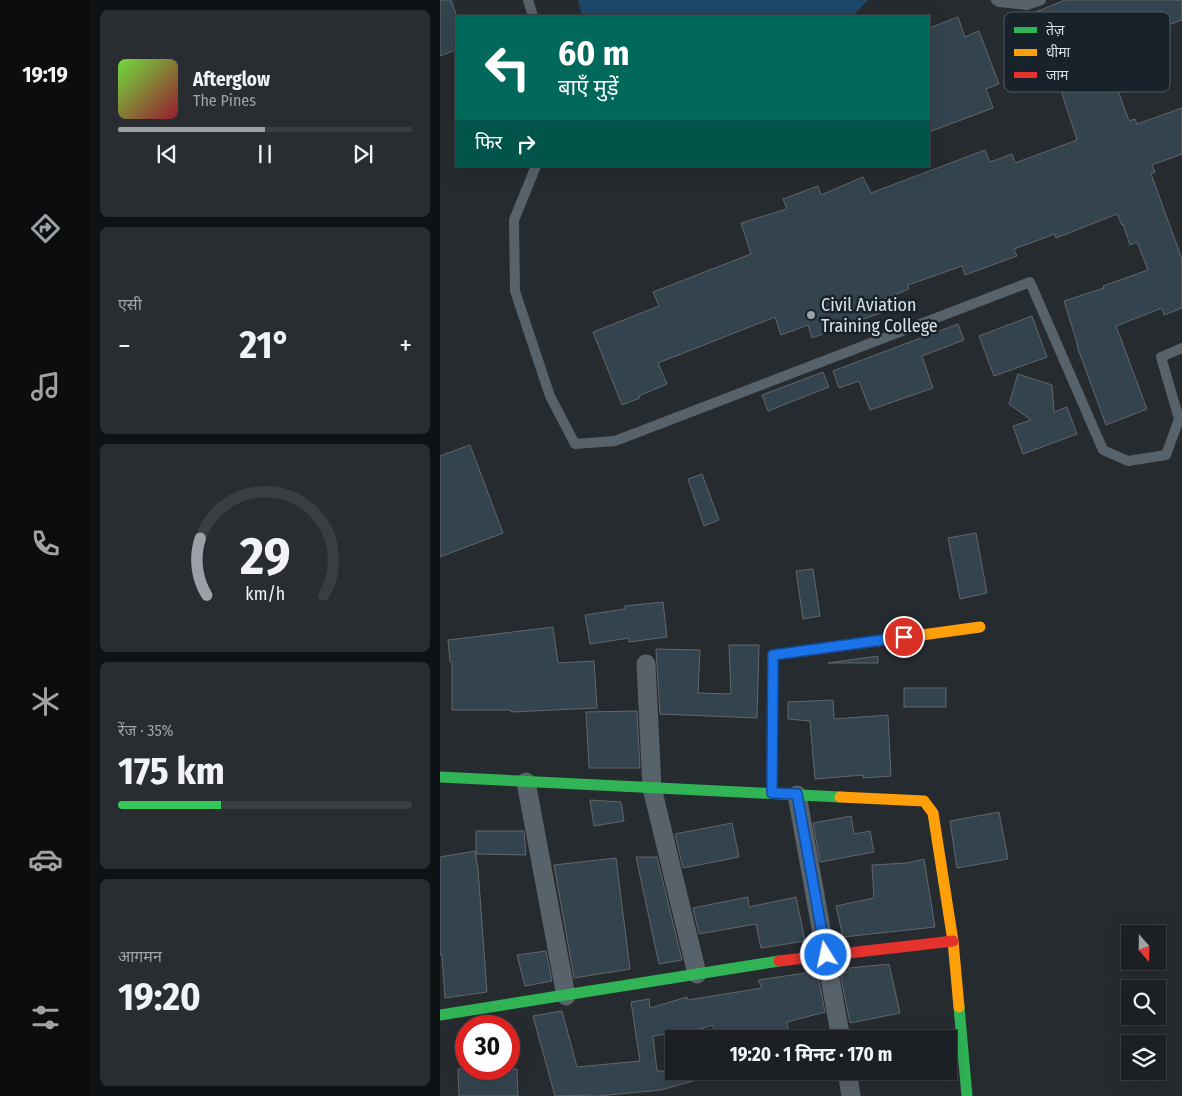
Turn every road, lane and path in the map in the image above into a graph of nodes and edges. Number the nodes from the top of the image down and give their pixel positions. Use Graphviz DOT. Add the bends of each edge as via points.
graph roads {
  1 [pos="528,0"];
  2 [pos="996,0"];
  3 [pos="1041,0"];
  4 [pos="533,15"];
  5 [pos="536,167"];
  6 [pos="1182,348"];
  7 [pos="980,627"];
  8 [pos="646,664"];
  9 [pos="440,778"];
  10 [pos="526,782"];
  11 [pos="652,788"];
  12 [pos="772,793"];
  13 [pos="797,794"];
  14 [pos="953,941"];
  15 [pos="826,955"];
  16 [pos="697,974"];
  17 [pos="566,996"];
  18 [pos="440,1015"];
  19 [pos="839,1030"];
  20 [pos="849,1080"];
  21 [pos="852,1096"];
  22 [pos="967,1096"];
  1 -- 4 [label="lane"];
  2 -- 3 [label="lane" via="1027,5"];
  5 -- 6 [label="lane" via="514,220 515,291 550,396 575,444 615,441 1030,282 1104,450 1128,460 1166,455 1179,419 1161,357"];
  7 -- 12 [label="street" via="773,655"];
  8 -- 11 [label="street"];
  9 -- 10 [label="street"];
  10 -- 11 [label="street"];
  10 -- 17 [label="street"];
  11 -- 12 [label="street"];
  11 -- 16 [label="street"];
  12 -- 13 [label="street"];
  13 -- 14 [label="street" via="924,801 933,813"];
  13 -- 15 [label="street"];
  14 -- 15 [label="street"];
  14 -- 22 [label="street"];
  15 -- 16 [label="street"];
  15 -- 19 [label="street"];
  16 -- 17 [label="street"];
  17 -- 18 [label="street"];
  20 -- 21 [label="street"];
}
